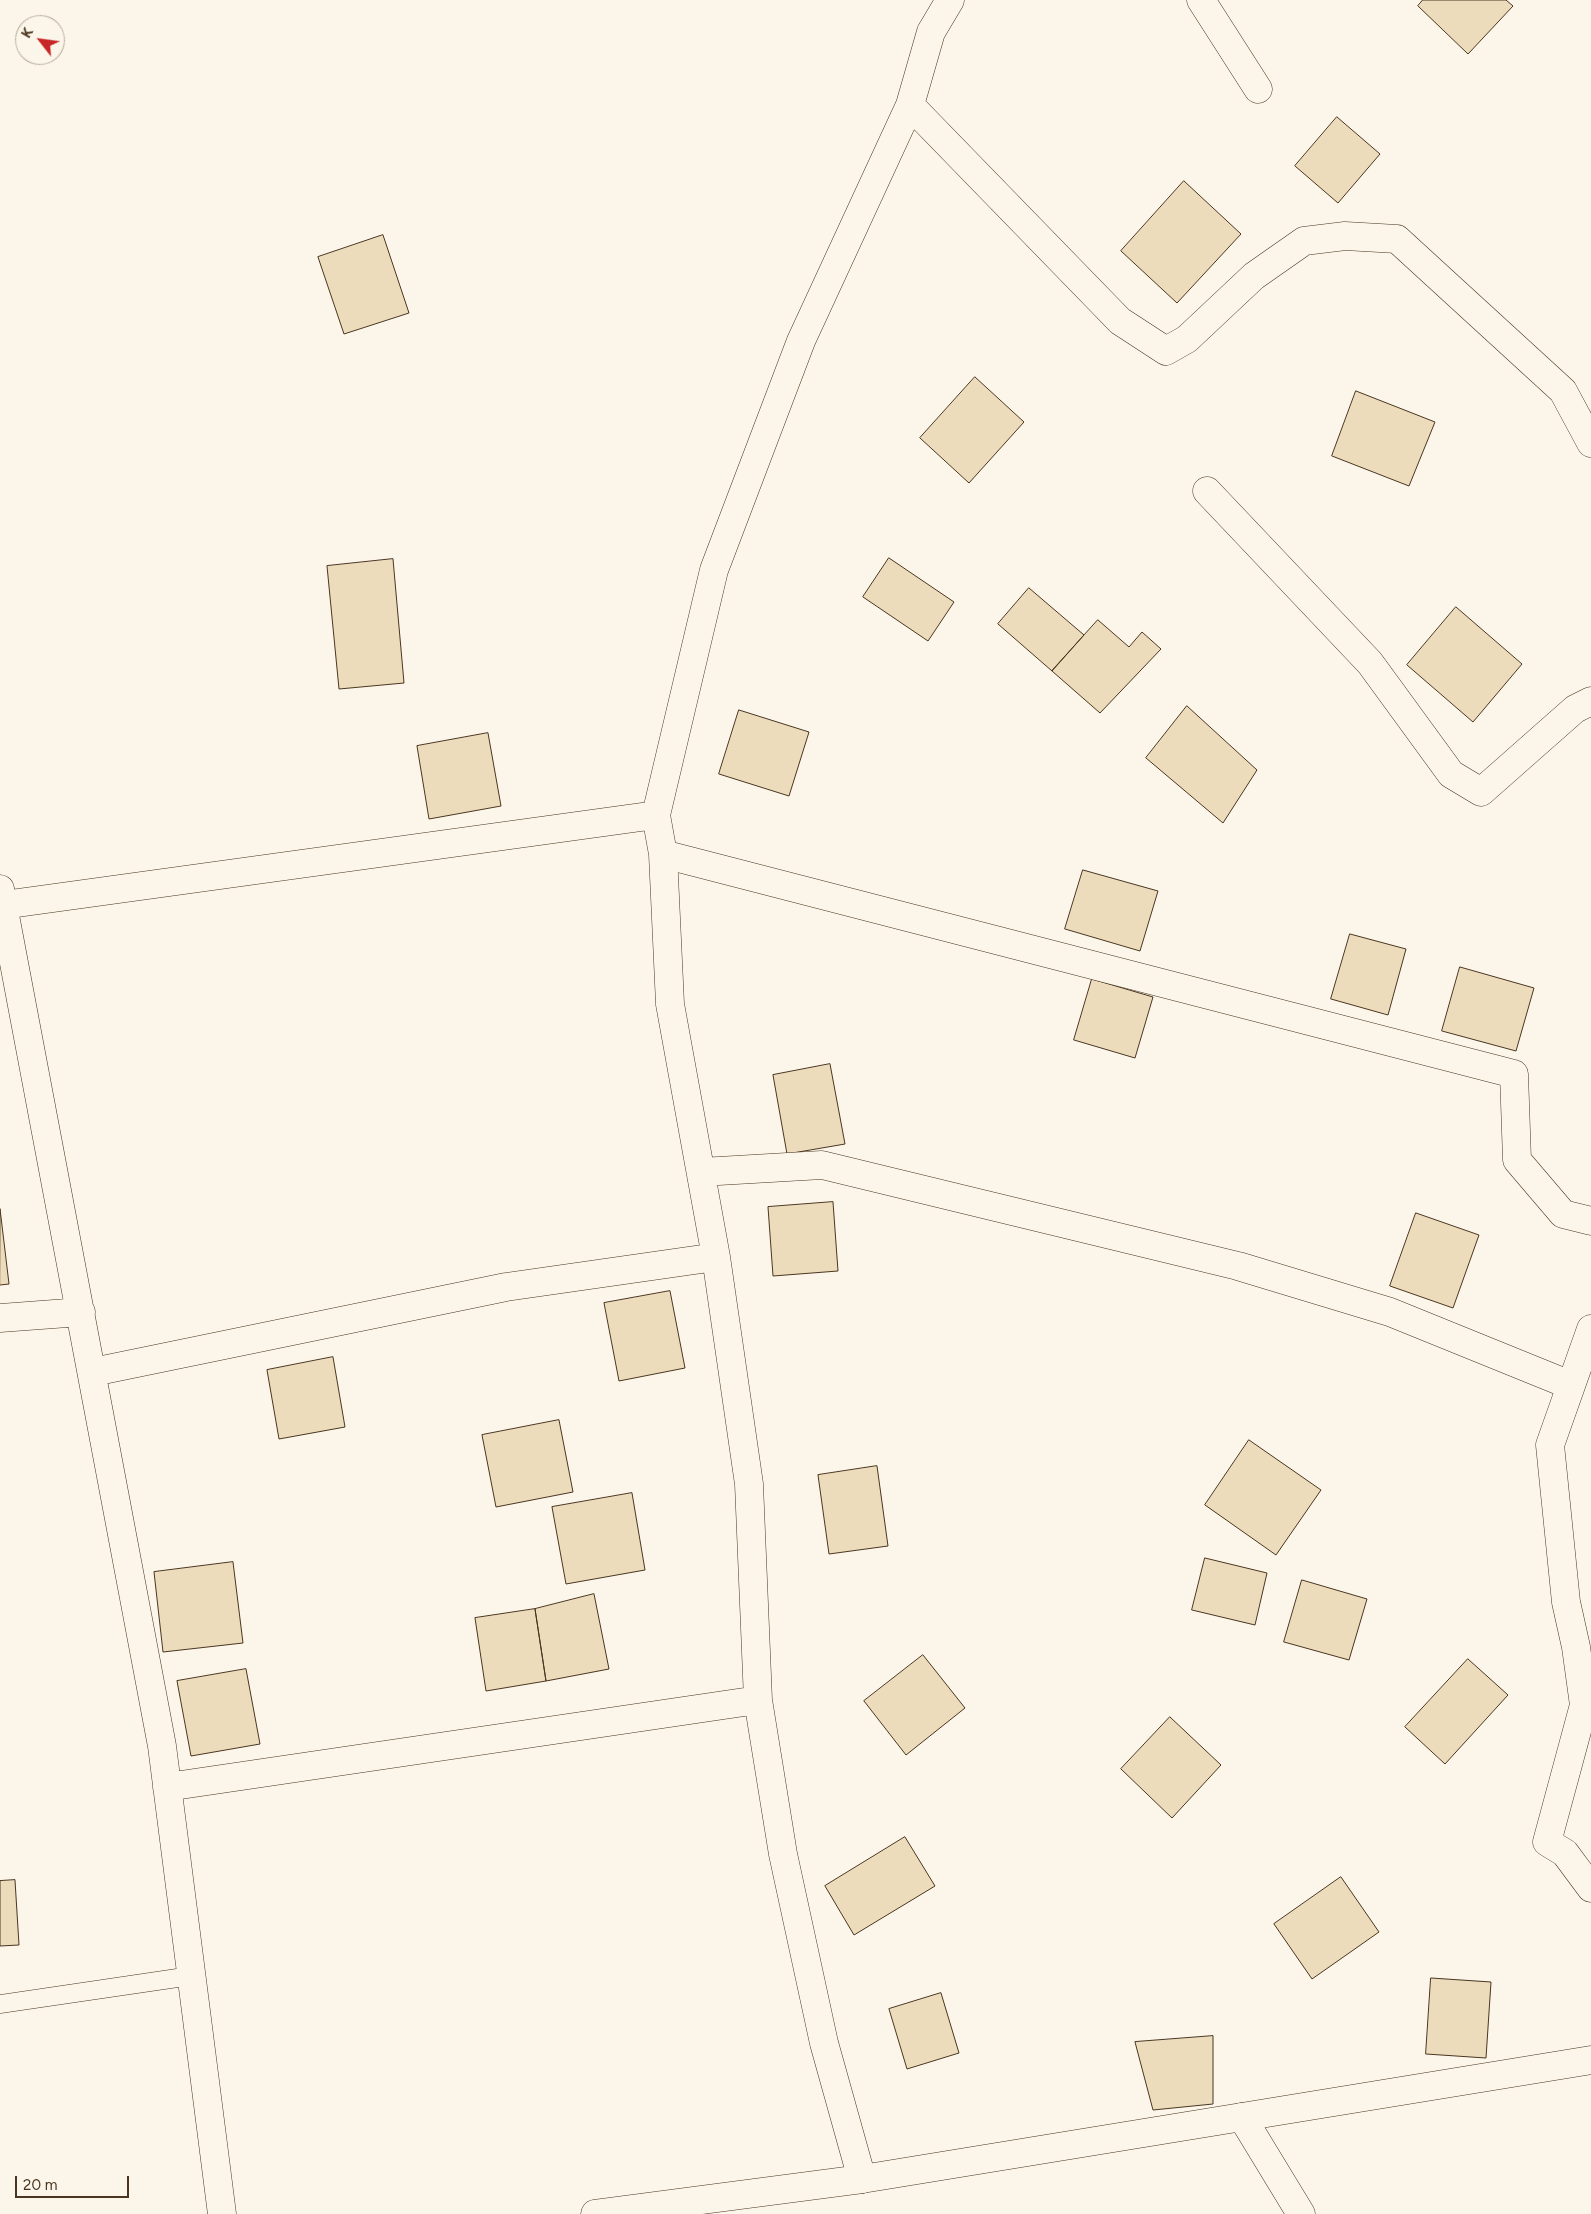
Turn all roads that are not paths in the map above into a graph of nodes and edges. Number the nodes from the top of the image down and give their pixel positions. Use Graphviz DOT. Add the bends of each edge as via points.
graph roads {
  1 [pos="950,0"];
  2 [pos="1201,0"];
  3 [pos="1258,89"];
  4 [pos="910,105"];
  5 [pos="1591,443"];
  6 [pos="1207,491"];
  7 [pos="1591,701"];
  8 [pos="656,815"];
  9 [pos="663,854"];
  10 [pos="2,897"];
  11 [pos="701,1172"];
  12 [pos="1591,1222"];
  13 [pos="716,1257"];
  14 [pos="82,1312"];
  15 [pos="0,1318"];
  16 [pos="1591,1329"];
  17 [pos="93,1372"];
  18 [pos="1570,1385"];
  19 [pos="758,1700"];
  20 [pos="167,1787"];
  21 [pos="1591,1888"];
  22 [pos="192,1976"];
  23 [pos="0,2004"];
  24 [pos="1591,2045"];
  25 [pos="1591,2060"];
  26 [pos="1242,2117"];
  27 [pos="862,2179"];
  28 [pos="222,2214"];
  29 [pos="595,2214"];
  30 [pos="1301,2214"];
  1 -- 4 [label="street" via="931,32"];
  2 -- 3 [label="street"];
  4 -- 5 [label="street" via="1120,321 1166,351 1188,339 1254,276 1304,241 1344,236 1397,239 1564,391"];
  4 -- 8 [label="street" via="801,340 714,570"];
  6 -- 7 [label="street" via="1370,663 1451,774 1481,792 1575,709"];
  8 -- 9 [label="street"];
  8 -- 10 [label="street"];
  9 -- 11 [label="street" via="670,1004"];
  9 -- 12 [label="street" via="1514,1074 1517,1160 1563,1214"];
  10 -- 14 [label="street"];
  11 -- 13 [label="street"];
  11 -- 18 [label="street" via="822,1165 1238,1266 1390,1312"];
  13 -- 17 [label="street" via="506,1287"];
  13 -- 19 [label="street" via="749,1484"];
  14 -- 15 [label="street"];
  14 -- 17 [label="street"];
  16 -- 18 [label="street"];
  17 -- 20 [label="street"];
  18 -- 21 [label="street" via="1550,1445 1566,1602 1584,1705 1547,1842 1565,1853"];
  19 -- 20 [label="street"];
  19 -- 27 [label="street" via="783,1854 805,1958 824,2043"];
  20 -- 22 [label="street"];
  22 -- 23 [label="lane"];
  22 -- 28 [label="street"];
  24 -- 25 [label="street"];
  25 -- 26 [label="street"];
  26 -- 27 [label="street"];
  26 -- 30 [label="street"];
  27 -- 29 [label="street"];
}
